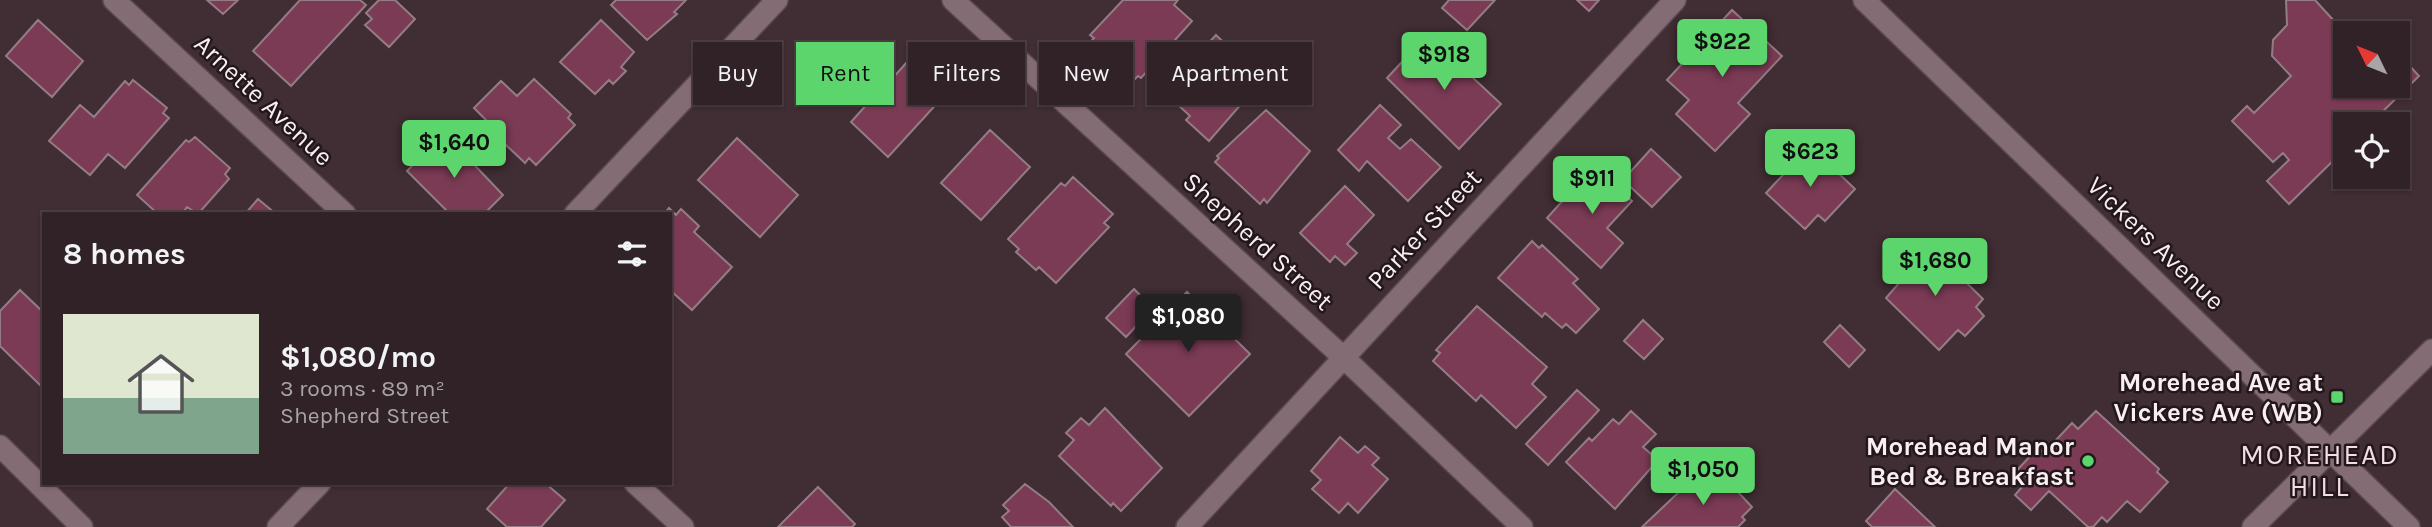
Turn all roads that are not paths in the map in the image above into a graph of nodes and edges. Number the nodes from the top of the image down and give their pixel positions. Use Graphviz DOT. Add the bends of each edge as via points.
graph roads {
  1 [pos="114,0"];
  2 [pos="777,0"];
  3 [pos="953,0"];
  4 [pos="1675,0"];
  5 [pos="1864,0"];
  6 [pos="343,212"];
  7 [pos="577,212"];
  8 [pos="2432,350"];
  9 [pos="1343,358"];
  10 [pos="0,446"];
  11 [pos="2330,452"];
  12 [pos="318,485"];
  13 [pos="637,485"];
  14 [pos="82,527"];
  15 [pos="278,527"];
  16 [pos="683,527"];
  17 [pos="1187,527"];
  18 [pos="1522,527"];
  19 [pos="2253,527"];
  20 [pos="2409,527"];
  1 -- 6 [label="street, Arnette Avenue"];
  2 -- 7 [label="street"];
  3 -- 9 [label="street, Shepherd Street"];
  4 -- 9 [label="street, Parker Street"];
  5 -- 11 [label="street, Vickers Avenue"];
  8 -- 11 [label="street"];
  9 -- 17 [label="street, Parker Street"];
  9 -- 18 [label="street, Shepherd Street"];
  10 -- 14 [label="street"];
  11 -- 19 [label="street"];
  11 -- 20 [label="street, Vickers Avenue"];
  12 -- 15 [label="street"];
  13 -- 16 [label="street"];
}
